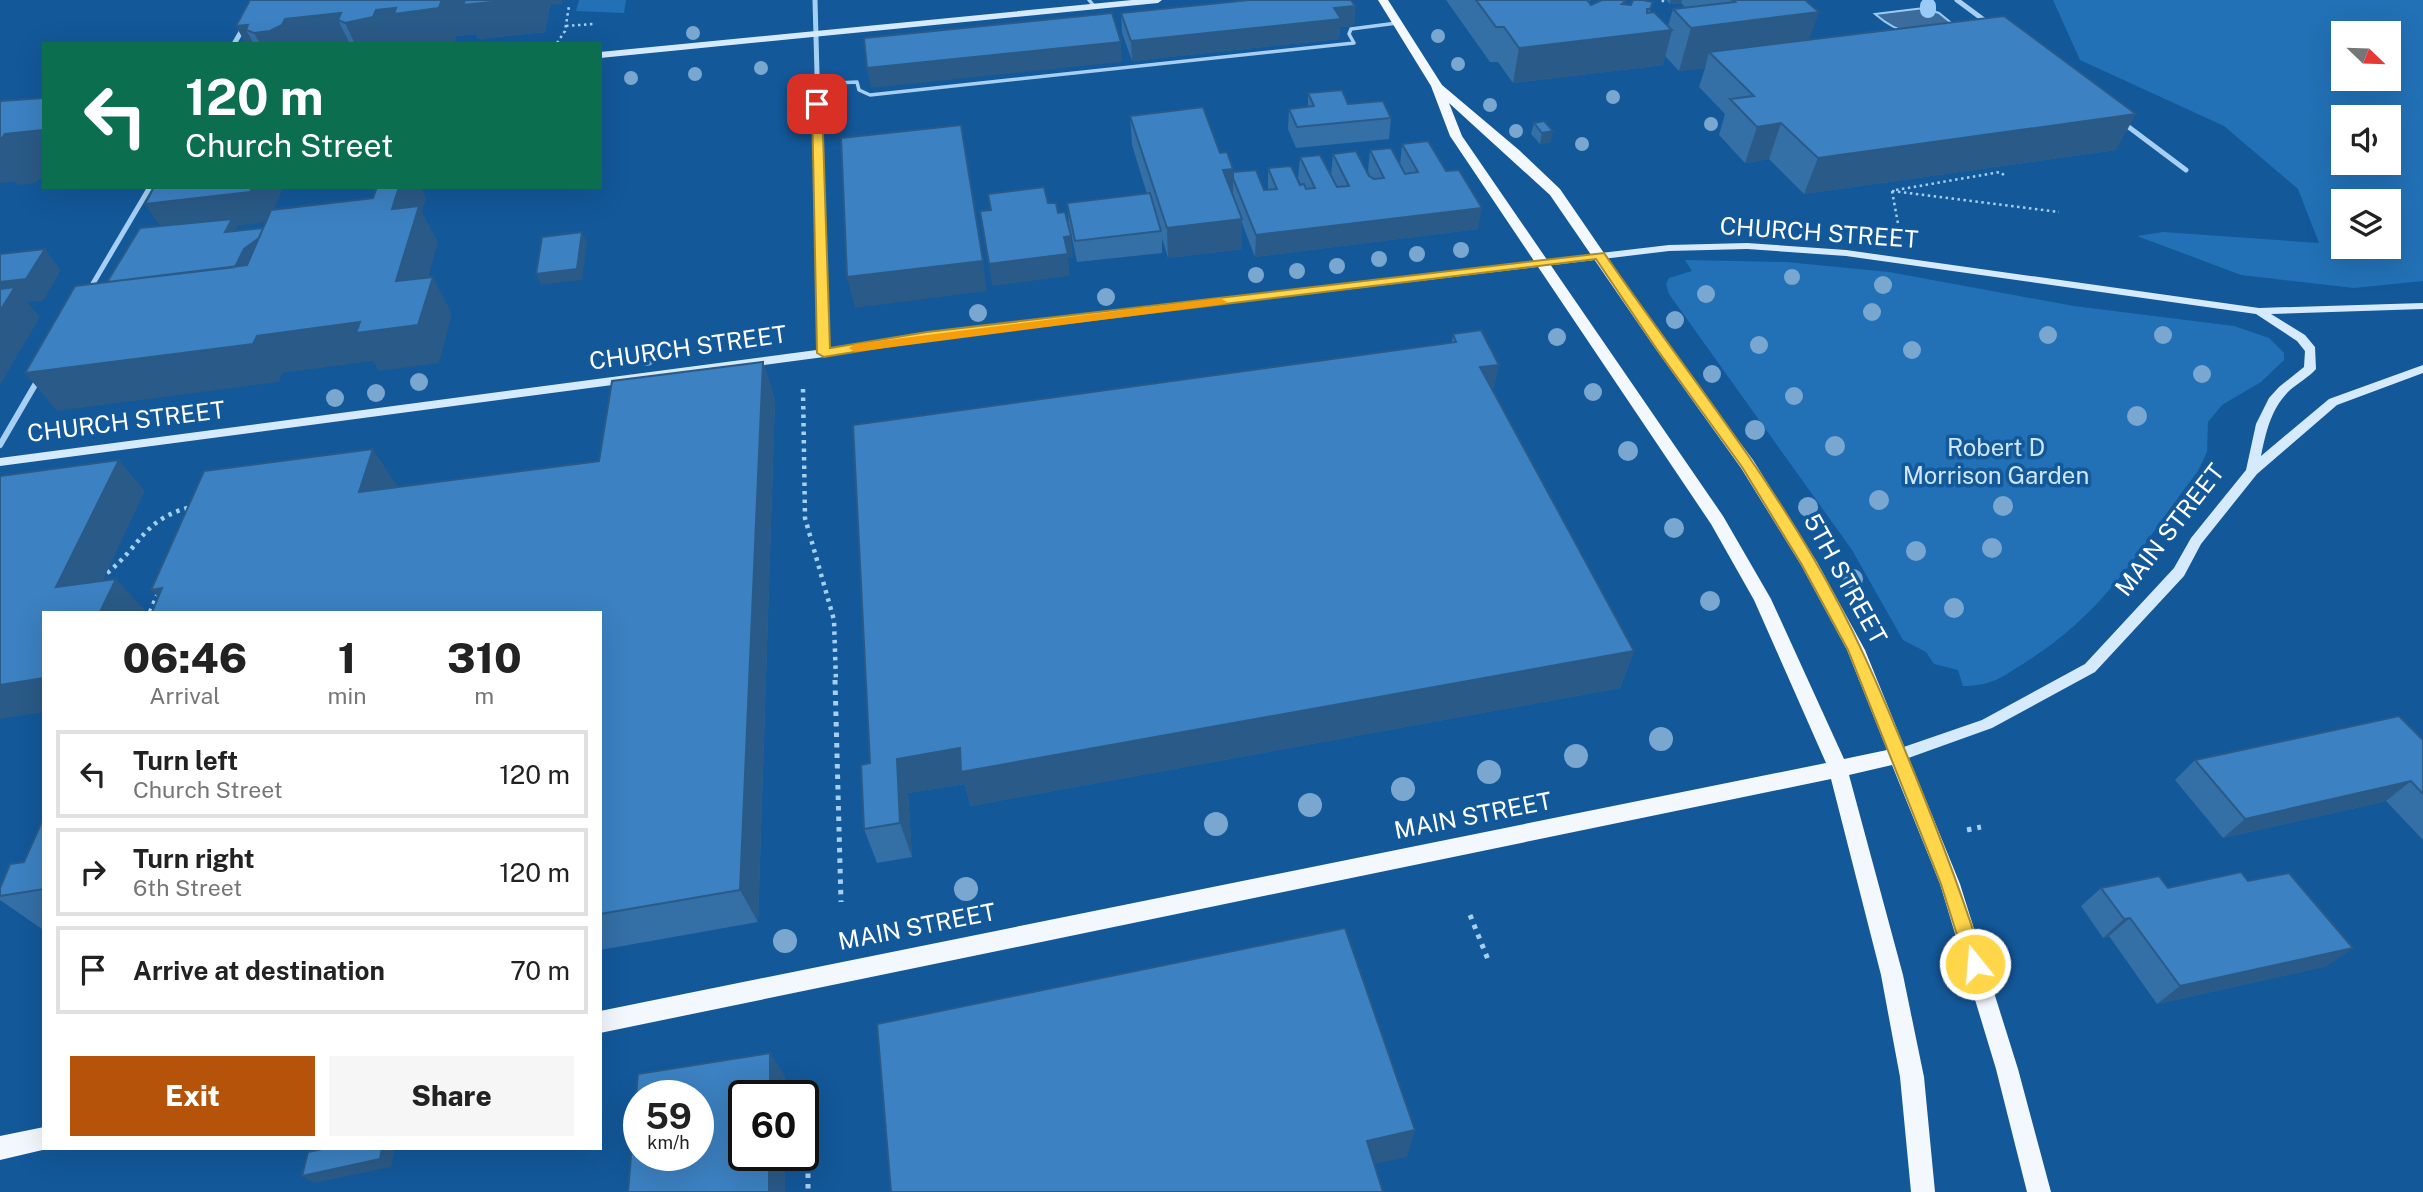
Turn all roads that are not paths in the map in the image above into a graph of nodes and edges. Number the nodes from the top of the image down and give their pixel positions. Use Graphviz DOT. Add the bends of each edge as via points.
graph roads {
  1 [pos="815,0"];
  2 [pos="1157,0"];
  3 [pos="1383,0"];
  4 [pos="1957,0"];
  5 [pos="1092,3"];
  6 [pos="247,22"];
  7 [pos="1397,23"];
  8 [pos="2000,32"];
  9 [pos="818,34"];
  10 [pos="235,42"];
  11 [pos="602,55"];
  12 [pos="817,84"];
  13 [pos="1437,86"];
  14 [pos="2117,119"];
  15 [pos="2186,170"];
  16 [pos="149,189"];
  17 [pos="1600,255"];
  18 [pos="1543,263"];
  19 [pos="87,295"];
  20 [pos="2423,306"];
  21 [pos="2259,311"];
  22 [pos="824,353"];
  23 [pos="2423,369"];
  24 [pos="40,376"];
  25 [pos="0,445"];
  26 [pos="0,461"];
  27 [pos="2252,471"];
  28 [pos="1900,755"];
  29 [pos="1838,769"];
  30 [pos="602,1022"];
  31 [pos="42,1139"];
  32 [pos="0,1148"];
  33 [pos="1923,1192"];
  34 [pos="2039,1192"];
  1 -- 9 [label="street"];
  2 -- 5 [label="main road"];
  3 -- 7 [label="main road, 5TH STREET"];
  4 -- 8 [label="street"];
  5 -- 9 [label="main road"];
  6 -- 10 [label="street"];
  7 -- 12 [label="lane" via="1351,29 1354,43 870,95 849,80"];
  7 -- 13 [label="main road, 5TH STREET"];
  9 -- 11 [label="main road"];
  9 -- 12 [label="street"];
  12 -- 22 [label="street"];
  13 -- 17 [label="main road, 5TH STREET" via="1555,192"];
  13 -- 18 [label="main road, 5TH STREET" via="1457,136"];
  14 -- 15 [label="street"];
  16 -- 19 [label="street"];
  17 -- 18 [label="main road, CHURCH STREET"];
  17 -- 21 [label="main road, CHURCH STREET" via="1747,246 1846,253"];
  17 -- 28 [label="main road, 5TH STREET" via="1747,464 1808,562 1856,650"];
  18 -- 22 [label="main road, CHURCH STREET"];
  18 -- 29 [label="main road, 5TH STREET" via="1717,520 1762,599"];
  20 -- 21 [label="main road, CHURCH STREET"];
  21 -- 27 [label="main road" via="2301,338 2311,351 2311,369 2283,386 2261,422"];
  22 -- 26 [label="main road, CHURCH STREET"];
  23 -- 27 [label="main road, MAIN STREET" via="2333,401"];
  24 -- 25 [label="street"];
  27 -- 28 [label="main road, MAIN STREET" via="2196,541 2179,572 2090,668 1987,724"];
  28 -- 29 [label="main road, MAIN STREET"];
  28 -- 34 [label="main road, 5TH STREET" via="1950,884"];
  29 -- 30 [label="main road, MAIN STREET"];
  29 -- 33 [label="main road, 5TH STREET" via="1892,975 1912,1077"];
  31 -- 32 [label="main road"];
}
